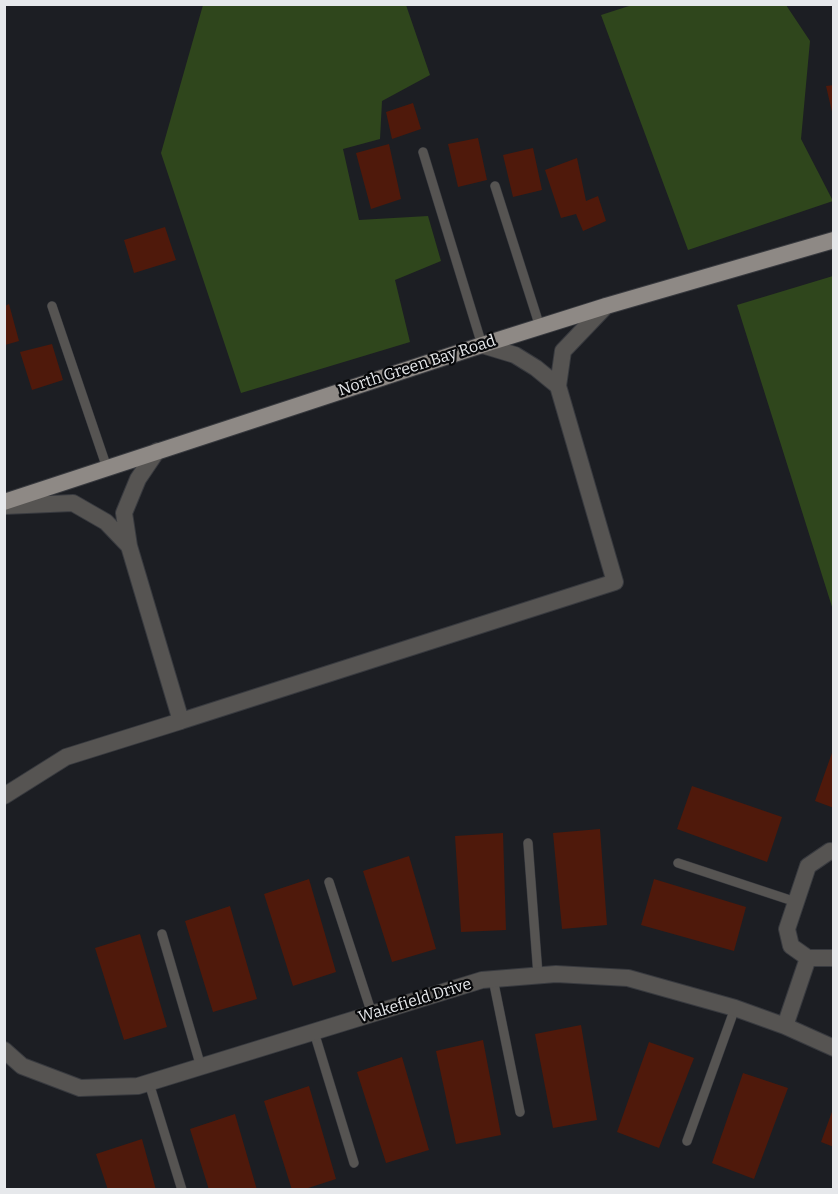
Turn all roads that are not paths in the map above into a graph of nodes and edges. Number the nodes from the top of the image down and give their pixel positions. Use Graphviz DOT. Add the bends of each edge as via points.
graph roads {
  1 [pos="423,152"];
  2 [pos="495,186"];
  3 [pos="834,240"];
  4 [pos="52,306"];
  5 [pos="606,306"];
  6 [pos="540,327"];
  7 [pos="482,345"];
  8 [pos="558,386"];
  9 [pos="157,451"];
  10 [pos="107,468"];
  11 [pos="4,504"];
  12 [pos="129,546"];
  13 [pos="181,721"];
  14 [pos="4,796"];
  15 [pos="528,843"];
  16 [pos="834,852"];
  17 [pos="678,863"];
  18 [pos="329,882"];
  19 [pos="796,902"];
  20 [pos="162,934"];
  21 [pos="808,958"];
  22 [pos="834,958"];
  23 [pos="538,975"];
  24 [pos="494,979"];
  25 [pos="735,1008"];
  26 [pos="372,1014"];
  27 [pos="785,1026"];
  28 [pos="314,1032"];
  29 [pos="834,1048"];
  30 [pos="4,1050"];
  31 [pos="201,1067"];
  32 [pos="149,1083"];
  33 [pos="520,1112"];
  34 [pos="687,1141"];
  35 [pos="354,1163"];
  36 [pos="182,1190"];
  1 -- 7 [label="lane"];
  2 -- 6 [label="lane"];
  3 -- 5 [label="main road, North Green Bay Road"];
  4 -- 10 [label="lane"];
  5 -- 6 [label="main road, North Green Bay Road"];
  5 -- 8 [label="street" via="563,351"];
  6 -- 7 [label="main road, North Green Bay Road"];
  7 -- 8 [label="street" via="515,355"];
  7 -- 9 [label="main road, North Green Bay Road"];
  8 -- 13 [label="street" via="615,582"];
  9 -- 10 [label="main road, North Green Bay Road"];
  9 -- 12 [label="street" via="138,479 124,513"];
  10 -- 11 [label="main road, North Green Bay Road"];
  11 -- 12 [label="street" via="73,503 106,522"];
  12 -- 13 [label="street"];
  13 -- 14 [label="street" via="66,757"];
  15 -- 23 [label="lane"];
  16 -- 19 [label="street" via="830,850 808,866"];
  17 -- 19 [label="lane"];
  18 -- 26 [label="lane"];
  19 -- 21 [label="street" via="787,928 791,946"];
  20 -- 31 [label="lane"];
  21 -- 22 [label="street"];
  21 -- 27 [label="street"];
  23 -- 24 [label="street, Wakefield Drive"];
  23 -- 25 [label="street, Wakefield Drive" via="628,978"];
  24 -- 26 [label="street, Wakefield Drive"];
  24 -- 33 [label="lane"];
  25 -- 27 [label="street, Wakefield Drive"];
  25 -- 34 [label="lane"];
  26 -- 28 [label="street, Wakefield Drive"];
  27 -- 29 [label="street, Wakefield Drive"];
  28 -- 31 [label="street, Wakefield Drive"];
  28 -- 35 [label="lane"];
  30 -- 32 [label="street, Wakefield Drive" via="22,1066 80,1088"];
  31 -- 32 [label="street, Wakefield Drive"];
  32 -- 36 [label="lane"];
}
